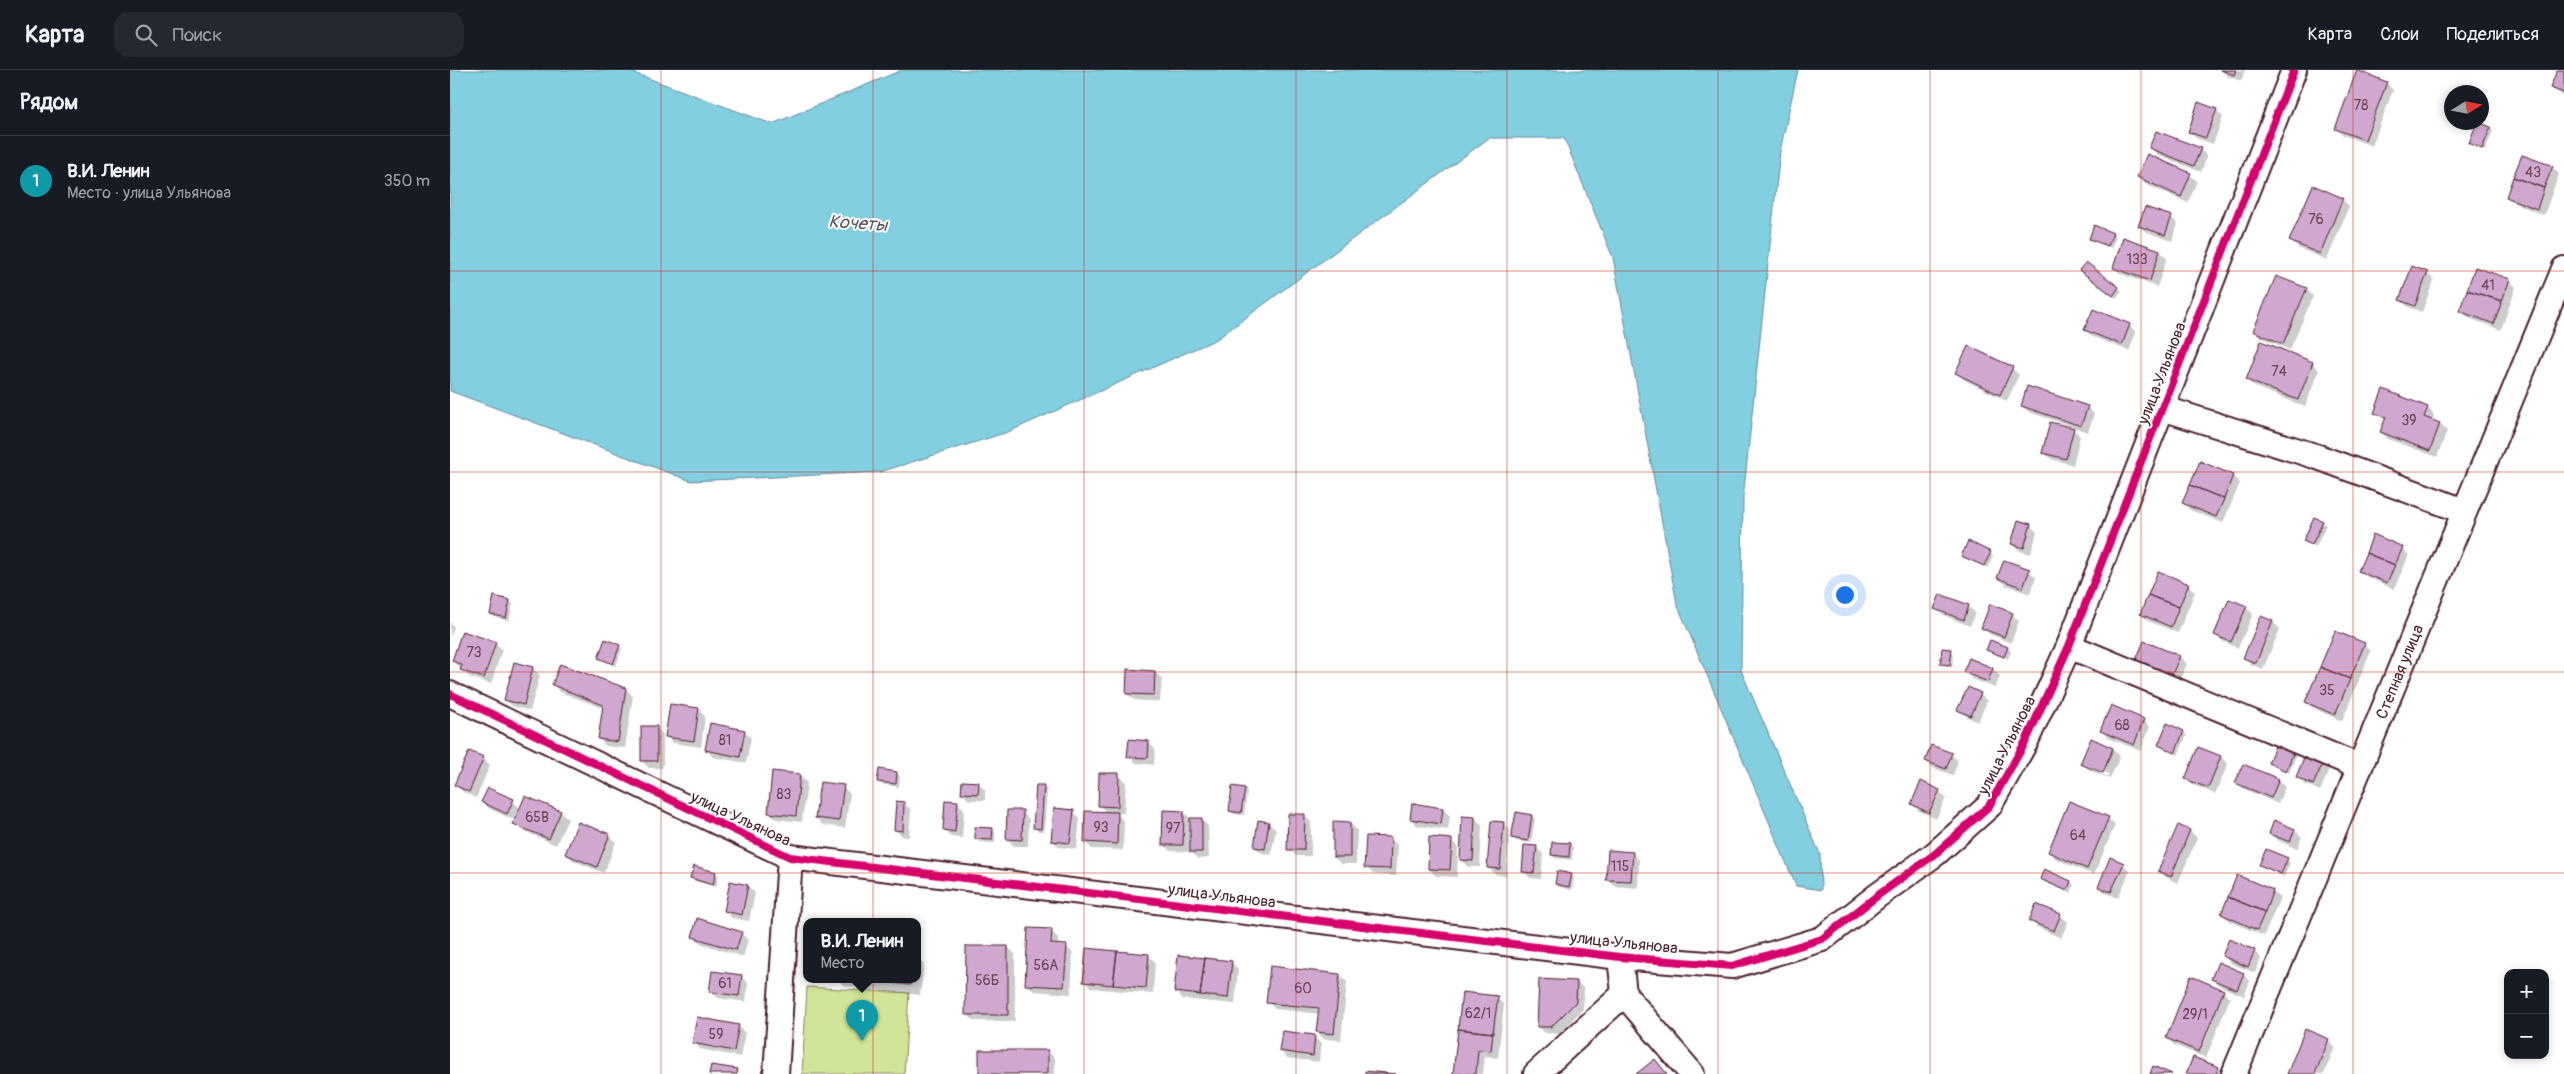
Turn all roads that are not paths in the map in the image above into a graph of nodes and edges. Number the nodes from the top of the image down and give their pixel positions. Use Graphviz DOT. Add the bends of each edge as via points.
graph roads {
  1 [pos="2294,70"];
  2 [pos="2564,269"];
  3 [pos="2162,408"];
  4 [pos="2464,511"];
  5 [pos="2069,646"];
  6 [pos="450,694"];
  7 [pos="2360,767"];
  8 [pos="790,857"];
  9 [pos="1620,957"];
  10 [pos="1624,994"];
  11 [pos="776,1074"];
  12 [pos="1536,1074"];
  13 [pos="1692,1074"];
  14 [pos="2234,1074"];
  1 -- 3 [label="street, улица Ульянова"];
  2 -- 4 [label="street, Степная улица"];
  3 -- 4 [label="street" via="2318,458"];
  3 -- 5 [label="street, улица Ульянова"];
  4 -- 7 [label="street, Степная улица"];
  5 -- 7 [label="street"];
  5 -- 9 [label="street, улица Ульянова" via="2026,741 1989,806 1935,854 1822,939 1732,966"];
  6 -- 8 [label="street, улица Ульянова"];
  7 -- 14 [label="street, Степная улица"];
  8 -- 9 [label="street, улица Ульянова"];
  8 -- 11 [label="street, улица Ульянова"];
  9 -- 10 [label="street"];
  10 -- 12 [label="street"];
  10 -- 13 [label="street"];
}
